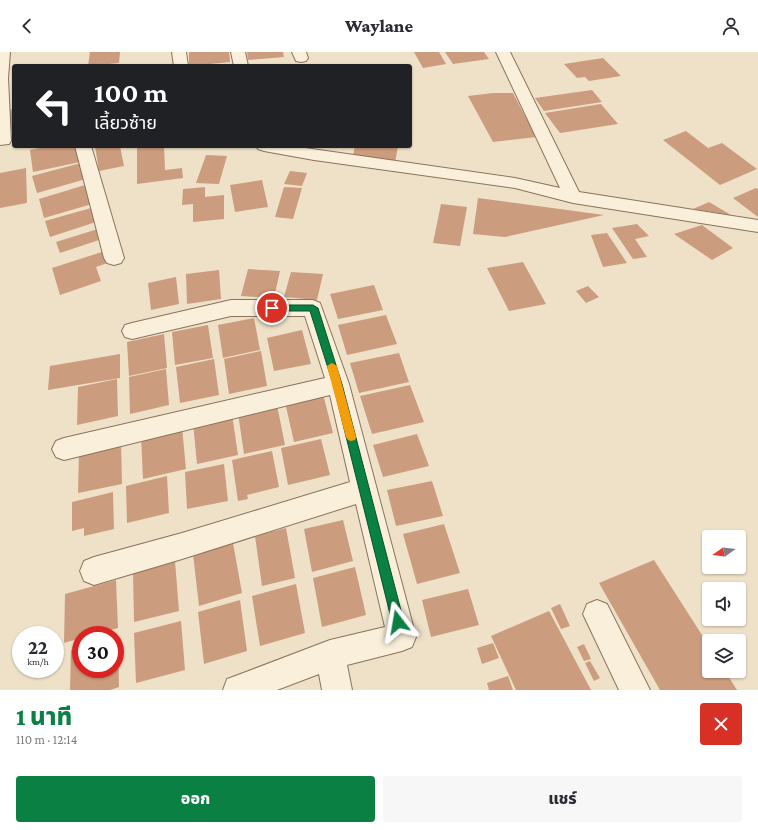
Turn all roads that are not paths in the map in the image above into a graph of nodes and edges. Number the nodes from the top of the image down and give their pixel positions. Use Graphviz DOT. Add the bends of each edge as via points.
graph roads {
  1 [pos="4,52"];
  2 [pos="180,52"];
  3 [pos="238,52"];
  4 [pos="503,52"];
  5 [pos="181,64"];
  6 [pos="241,64"];
  7 [pos="0,78"];
  8 [pos="6,141"];
  9 [pos="84,148"];
  10 [pos="275,148"];
  11 [pos="573,197"];
  12 [pos="758,226"];
  13 [pos="114,258"];
  14 [pos="132,331"];
  15 [pos="338,384"];
  16 [pos="64,449"];
  17 [pos="365,490"];
  18 [pos="94,571"];
  19 [pos="597,614"];
  20 [pos="330,655"];
  21 [pos="238,690"];
  22 [pos="337,690"];
  23 [pos="635,690"];
  1 -- 7 [label="street"];
  2 -- 5 [label="street"];
  3 -- 6 [label="street"];
  4 -- 11 [label="street"];
  7 -- 8 [label="street"];
  9 -- 13 [label="street"];
  10 -- 11 [label="street" via="515,183"];
  11 -- 12 [label="street"];
  14 -- 15 [label="street" via="231,308 313,308"];
  15 -- 16 [label="street"];
  15 -- 17 [label="street"];
  17 -- 18 [label="street"];
  17 -- 20 [label="street" via="402,637"];
  19 -- 23 [label="street"];
  20 -- 21 [label="street"];
  20 -- 22 [label="street"];
}
